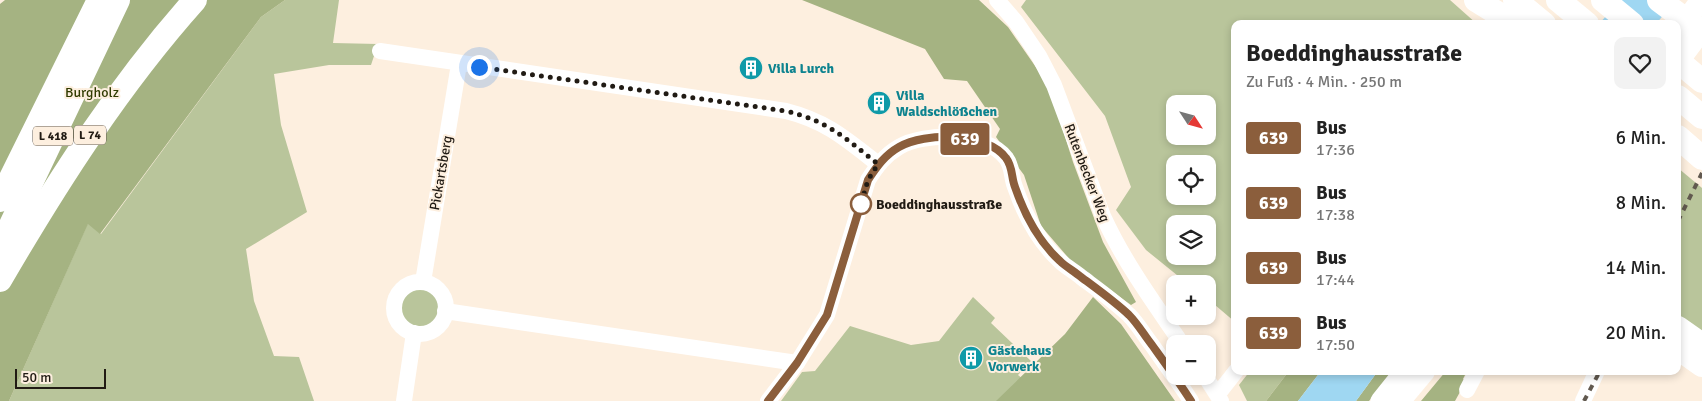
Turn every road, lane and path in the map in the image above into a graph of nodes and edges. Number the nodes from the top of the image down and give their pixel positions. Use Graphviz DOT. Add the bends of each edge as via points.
graph roads {
  1 [pos="118,0"];
  2 [pos="195,0"];
  3 [pos="997,0"];
  4 [pos="1476,0"];
  5 [pos="1515,0"];
  6 [pos="1558,0"];
  7 [pos="1604,0"];
  8 [pos="1659,0"];
  9 [pos="1684,12"];
  10 [pos="99,14"];
  11 [pos="1508,20"];
  12 [pos="1539,20"];
  13 [pos="1583,20"];
  14 [pos="1627,20"];
  15 [pos="1702,31"];
  16 [pos="380,51"];
  17 [pos="1681,58"];
  18 [pos="459,64"];
  19 [pos="1681,64"];
  20 [pos="1702,81"];
  21 [pos="1681,100"];
  22 [pos="1702,117"];
  23 [pos="1681,140"];
  24 [pos="1702,158"];
  25 [pos="878,164"];
  26 [pos="0,200"];
  27 [pos="0,248"];
  28 [pos="0,280"];
  29 [pos="423,282"];
  30 [pos="445,311"];
  31 [pos="1681,330"];
  32 [pos="414,333"];
  33 [pos="1176,335"];
  34 [pos="1702,345"];
  35 [pos="1681,350"];
  36 [pos="797,363"];
  37 [pos="1702,365"];
  38 [pos="1233,375"];
  39 [pos="1402,375"];
  40 [pos="1422,375"];
  41 [pos="1475,375"];
  42 [pos="1595,375"];
  43 [pos="1211,385"];
  44 [pos="1467,390"];
  45 [pos="1219,398"];
  46 [pos="404,401"];
  47 [pos="768,401"];
  48 [pos="1191,401"];
  49 [pos="1381,401"];
  50 [pos="1400,401"];
  51 [pos="1583,401"];
  1 -- 10 [label="highway, L 418"];
  2 -- 28 [label="highway, L 74" via="108,109 37,216"];
  3 -- 33 [label="street, Rutenbecker Weg" via="1039,56 1054,85 1111,234"];
  4 -- 11 [label="highway"];
  5 -- 12 [label="highway"];
  6 -- 13 [label="highway"];
  7 -- 14 [label="highway"];
  8 -- 9 [label="highway"];
  9 -- 15 [label="highway"];
  10 -- 26 [label="highway, L 418"];
  10 -- 27 [label="highway, L 418"];
  15 -- 17 [label="main road"];
  16 -- 18 [label="street"];
  18 -- 25 [label="street" via="800,115 841,134"];
  18 -- 29 [label="street, Pickartsberg"];
  19 -- 20 [label="highway"];
  21 -- 22 [label="highway"];
  23 -- 24 [label="highway"];
  25 -- 36 [label="street" via="868,180 828,311"];
  25 -- 48 [label="street" via="906,144 931,137 958,137 995,148 1006,157 1012,168 1014,185 1030,220 1049,249 1060,262 1130,316"];
  29 -- 30 [label="street" via="442,295"];
  29 -- 32 [label="street" via="406,286 395,300 394,309 400,325"];
  30 -- 32 [label="street" via="435,329"];
  30 -- 36 [label="street"];
  31 -- 34 [label="highway"];
  32 -- 46 [label="street"];
  35 -- 37 [label="highway"];
  36 -- 47 [label="street"];
  38 -- 45 [label="street"];
  39 -- 49 [label="main road"];
  40 -- 50 [label="main road"];
  41 -- 44 [label="street"];
  42 -- 51 [label="street"];
  43 -- 45 [label="street"];
}
